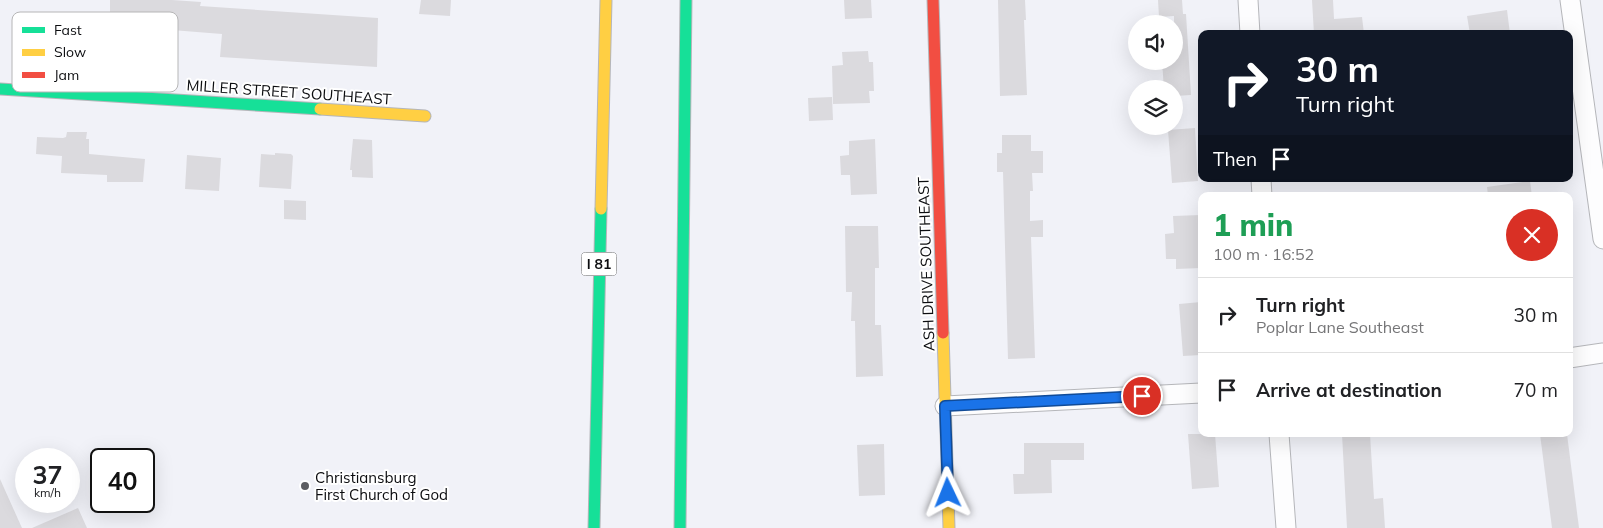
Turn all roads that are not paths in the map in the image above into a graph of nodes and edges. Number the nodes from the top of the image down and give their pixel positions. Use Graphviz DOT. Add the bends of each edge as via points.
graph roads {
  1 [pos="606,0"];
  2 [pos="686,0"];
  3 [pos="933,0"];
  4 [pos="1248,0"];
  5 [pos="1570,0"];
  6 [pos="1250,30"];
  7 [pos="47,92"];
  8 [pos="426,116"];
  9 [pos="1603,239"];
  10 [pos="1603,352"];
  11 [pos="1573,357"];
  12 [pos="1198,393"];
  13 [pos="945,406"];
  14 [pos="1280,437"];
  15 [pos="594,528"];
  16 [pos="680,528"];
  17 [pos="949,528"];
  18 [pos="1286,528"];
  1 -- 15 [label="main road, I 81"];
  2 -- 16 [label="main road"];
  3 -- 13 [label="main road, ASH DRIVE SOUTHEAST"];
  4 -- 6 [label="street"];
  5 -- 9 [label="street"];
  7 -- 8 [label="main road, MILLER STREET SOUTHEAST"];
  10 -- 11 [label="street"];
  12 -- 13 [label="street"];
  13 -- 17 [label="main road, ASH DRIVE SOUTHEAST"];
  14 -- 18 [label="street"];
}
